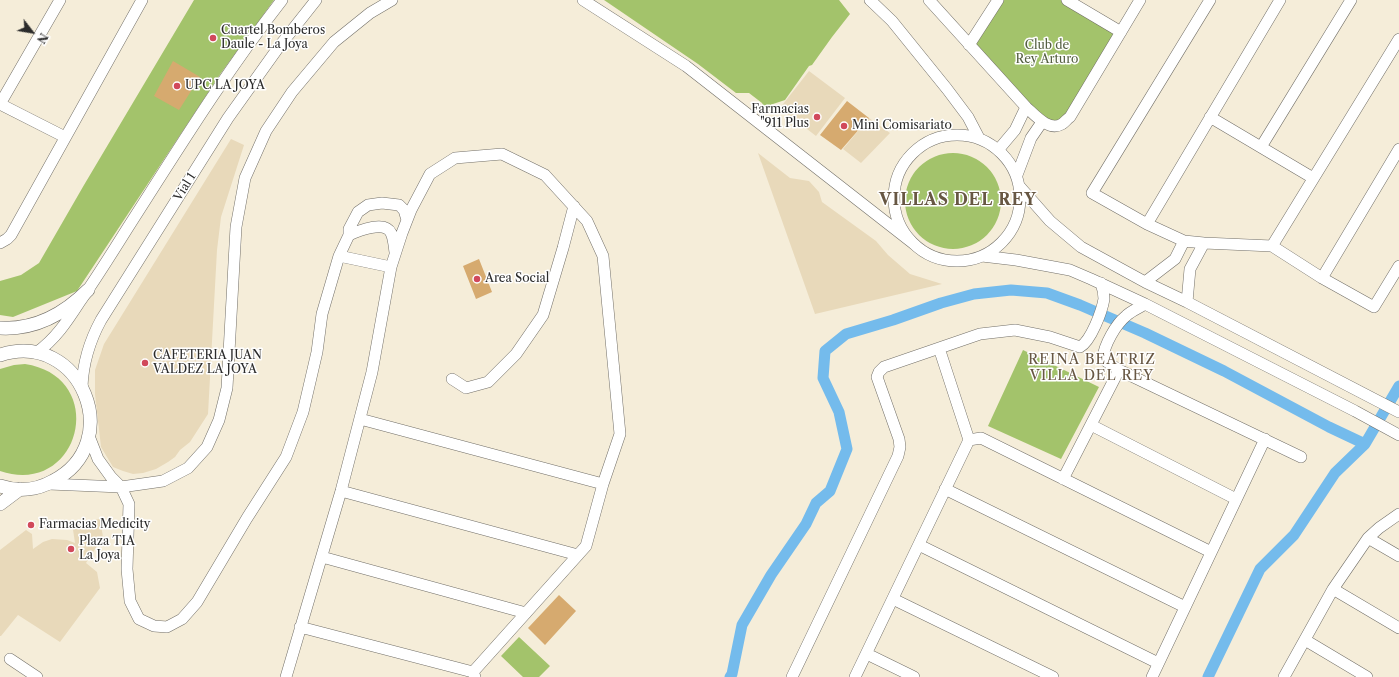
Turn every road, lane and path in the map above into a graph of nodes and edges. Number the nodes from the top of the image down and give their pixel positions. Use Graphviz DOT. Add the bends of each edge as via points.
graph roads {
  1 [pos="60,0"];
  2 [pos="142,0"];
  3 [pos="282,0"];
  4 [pos="316,0"];
  5 [pos="392,0"];
  6 [pos="583,0"];
  7 [pos="870,0"];
  8 [pos="929,0"];
  9 [pos="998,0"];
  10 [pos="1069,0"];
  11 [pos="1140,0"];
  12 [pos="1210,0"];
  13 [pos="1280,0"];
  14 [pos="1351,0"];
  15 [pos="1121,32"];
  16 [pos="1399,39"];
  17 [pos="968,45"];
  18 [pos="0,104"];
  19 [pos="1026,108"];
  20 [pos="1210,118"];
  21 [pos="1042,122"];
  22 [pos="65,137"];
  23 [pos="979,138"];
  24 [pos="1261,147"];
  25 [pos="999,149"];
  26 [pos="1399,149"];
  27 [pos="1017,175"];
  28 [pos="1313,178"];
  29 [pos="1020,187"];
  30 [pos="574,206"];
  31 [pos="407,220"];
  32 [pos="1147,224"];
  33 [pos="349,235"];
  34 [pos="1184,241"];
  35 [pos="0,243"];
  36 [pos="1204,243"];
  37 [pos="914,244"];
  38 [pos="1272,246"];
  39 [pos="395,254"];
  40 [pos="339,256"];
  41 [pos="982,256"];
  42 [pos="1399,266"];
  43 [pos="391,267"];
  44 [pos="1322,278"];
  45 [pos="1145,282"];
  46 [pos="1101,283"];
  47 [pos="88,290"];
  48 [pos="1187,302"];
  49 [pos="1145,304"];
  50 [pos="0,328"];
  51 [pos="939,348"];
  52 [pos="36,353"];
  53 [pos="0,355"];
  54 [pos="1119,370"];
  55 [pos="452,379"];
  56 [pos="82,387"];
  57 [pos="1399,412"];
  58 [pos="360,419"];
  59 [pos="1091,425"];
  60 [pos="1399,435"];
  61 [pos="89,436"];
  62 [pos="1265,439"];
  63 [pos="969,440"];
  64 [pos="1301,457"];
  65 [pos="1063,479"];
  66 [pos="49,484"];
  67 [pos="603,484"];
  68 [pos="0,486"];
  69 [pos="121,487"];
  70 [pos="20,489"];
  71 [pos="341,490"];
  72 [pos="945,490"];
  73 [pos="1236,499"];
  74 [pos="0,504"];
  75 [pos="1399,514"];
  76 [pos="1368,538"];
  77 [pos="918,545"];
  78 [pos="1211,552"];
  79 [pos="578,555"];
  80 [pos="1399,556"];
  81 [pos="322,557"];
  82 [pos="1333,589"];
  83 [pos="893,599"];
  84 [pos="1185,607"];
  85 [pos="526,613"];
  86 [pos="300,627"];
  87 [pos="1399,628"];
  88 [pos="1305,640"];
  89 [pos="867,654"];
  90 [pos="10,659"];
  91 [pos="1158,663"];
  92 [pos="474,674"];
  93 [pos="37,677"];
  94 [pos="286,677"];
  95 [pos="792,677"];
  96 [pos="855,677"];
  97 [pos="914,677"];
  98 [pos="1053,677"];
  99 [pos="1152,677"];
  100 [pos="1284,677"];
  101 [pos="1367,677"];
  1 -- 18 [label="street"];
  2 -- 22 [label="street"];
  3 -- 47 [label="street" via="205,107"];
  4 -- 56 [label="street, Vial 1" via="228,118 101,320 86,353"];
  5 -- 69 [label="street" via="370,13 334,42 292,92 266,131 245,178 236,227 227,388 219,420 207,447 188,468 163,481"];
  6 -- 37 [label="street" via="686,66"];
  7 -- 23 [label="street" via="892,21 947,89 968,116"];
  8 -- 17 [label="street"];
  9 -- 17 [label="street"];
  10 -- 15 [label="street"];
  11 -- 15 [label="street"];
  12 -- 32 [label="street" via="1092,193"];
  13 -- 20 [label="street"];
  14 -- 24 [label="street"];
  15 -- 21 [label="street" via="1070,117 1062,124 1053,126"];
  16 -- 28 [label="street"];
  17 -- 19 [label="street"];
  18 -- 22 [label="street"];
  19 -- 21 [label="street"];
  19 -- 25 [label="street" via="1015,130"];
  20 -- 24 [label="street"];
  20 -- 32 [label="street"];
  21 -- 27 [label="street" via="1031,138"];
  22 -- 35 [label="street" via="11,235"];
  23 -- 25 [label="street"];
  23 -- 37 [label="street" via="958,134 937,137 918,148 903,164 895,184 894,206 901,227"];
  24 -- 28 [label="street"];
  25 -- 27 [label="street"];
  26 -- 44 [label="street"];
  27 -- 29 [label="street"];
  28 -- 38 [label="street"];
  29 -- 41 [label="street" via="1020,208 1013,228 1000,245"];
  29 -- 45 [label="street" via="1050,221 1081,247"];
  30 -- 31 [label="street" via="546,175 502,154 455,158 430,174"];
  30 -- 55 [label="street" via="543,315 516,354 488,382 466,388"];
  30 -- 67 [label="street" via="587,221 603,256 620,434"];
  31 -- 33 [label="street" via="404,210 399,205 368,205 358,212 349,229"];
  31 -- 39 [label="street"];
  32 -- 34 [label="street"];
  33 -- 39 [label="street" via="366,228 387,229 391,232"];
  33 -- 40 [label="street"];
  34 -- 36 [label="street"];
  34 -- 45 [label="street" via="1175,259"];
  36 -- 38 [label="street"];
  36 -- 48 [label="street" via="1190,269"];
  37 -- 41 [label="street" via="929,255 946,260 964,261"];
  38 -- 44 [label="street"];
  39 -- 43 [label="street"];
  40 -- 43 [label="street"];
  40 -- 69 [label="street" via="322,314 317,352 303,412 286,457 197,602 182,619 167,627 154,626 139,619 130,601 127,569 129,504"];
  41 -- 46 [label="street" via="1070,270"];
  42 -- 44 [label="street" via="1374,307"];
  43 -- 58 [label="street" via="372,372"];
  45 -- 48 [label="street"];
  46 -- 49 [label="street"];
  46 -- 51 [label="street" via="1104,292 1101,312 1094,329 1085,344 1080,347 1050,337 1015,330 980,334"];
  47 -- 50 [label="main road" via="51,318 26,326"];
  47 -- 52 [label="street" via="62,329"];
  48 -- 57 [label="street"];
  49 -- 54 [label="street" via="1126,315 1108,341 1104,358"];
  49 -- 60 [label="street"];
  51 -- 63 [label="street"];
  51 -- 95 [label="street" via="884,367 879,372 877,377 899,439 898,456"];
  52 -- 53 [label="main road"];
  52 -- 56 [label="main road" via="60,363 72,373"];
  54 -- 59 [label="street"];
  54 -- 62 [label="street"];
  56 -- 61 [label="main road" via="90,411"];
  58 -- 67 [label="street"];
  58 -- 71 [label="street"];
  59 -- 65 [label="street"];
  59 -- 73 [label="street"];
  61 -- 66 [label="main road" via="81,456 74,465"];
  61 -- 69 [label="street" via="98,459"];
  62 -- 64 [label="street"];
  62 -- 73 [label="street"];
  63 -- 65 [label="street" via="981,438"];
  63 -- 72 [label="street"];
  65 -- 78 [label="street"];
  66 -- 69 [label="street"];
  66 -- 70 [label="main road"];
  67 -- 79 [label="street" via="586,546"];
  68 -- 70 [label="main road"];
  70 -- 74 [label="main road"];
  71 -- 79 [label="street"];
  71 -- 81 [label="street"];
  72 -- 77 [label="street"];
  72 -- 84 [label="street"];
  73 -- 78 [label="street"];
  75 -- 76 [label="street"];
  76 -- 80 [label="street"];
  76 -- 82 [label="street"];
  77 -- 83 [label="street"];
  77 -- 91 [label="street"];
  78 -- 84 [label="street"];
  79 -- 85 [label="street"];
  81 -- 85 [label="street"];
  81 -- 86 [label="street"];
  82 -- 87 [label="street"];
  82 -- 88 [label="street"];
  83 -- 89 [label="street"];
  83 -- 98 [label="street"];
  84 -- 91 [label="street"];
  85 -- 92 [label="street"];
  86 -- 92 [label="street"];
  86 -- 94 [label="street"];
  88 -- 100 [label="street"];
  88 -- 101 [label="street"];
  89 -- 96 [label="street"];
  89 -- 97 [label="street"];
  90 -- 93 [label="street"];
  91 -- 99 [label="street"];
}
